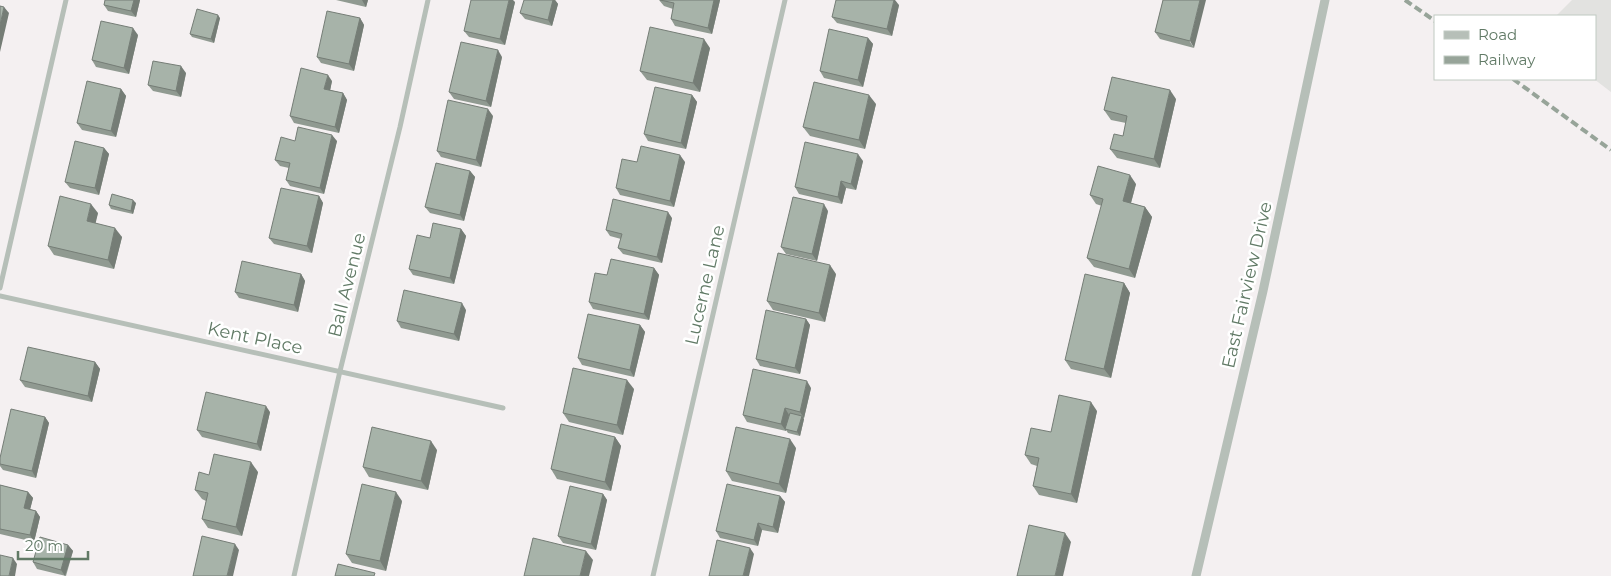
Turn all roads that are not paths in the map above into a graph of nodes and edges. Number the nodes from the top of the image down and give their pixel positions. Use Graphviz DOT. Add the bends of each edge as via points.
graph roads {
  1 [pos="66,0"];
  2 [pos="428,0"];
  3 [pos="785,0"];
  4 [pos="1325,0"];
  5 [pos="0,288"];
  6 [pos="0,296"];
  7 [pos="340,371"];
  8 [pos="503,408"];
  9 [pos="294,576"];
  10 [pos="653,576"];
  11 [pos="1196,576"];
  1 -- 5 [label="street"];
  2 -- 7 [label="street, Ball Avenue"];
  3 -- 10 [label="street, Lucerne Lane"];
  4 -- 11 [label="street, East Fairview Drive" via="1263,291"];
  6 -- 7 [label="street, Kent Place"];
  7 -- 8 [label="street, Kent Place"];
  7 -- 9 [label="street, Ball Avenue"];
}
